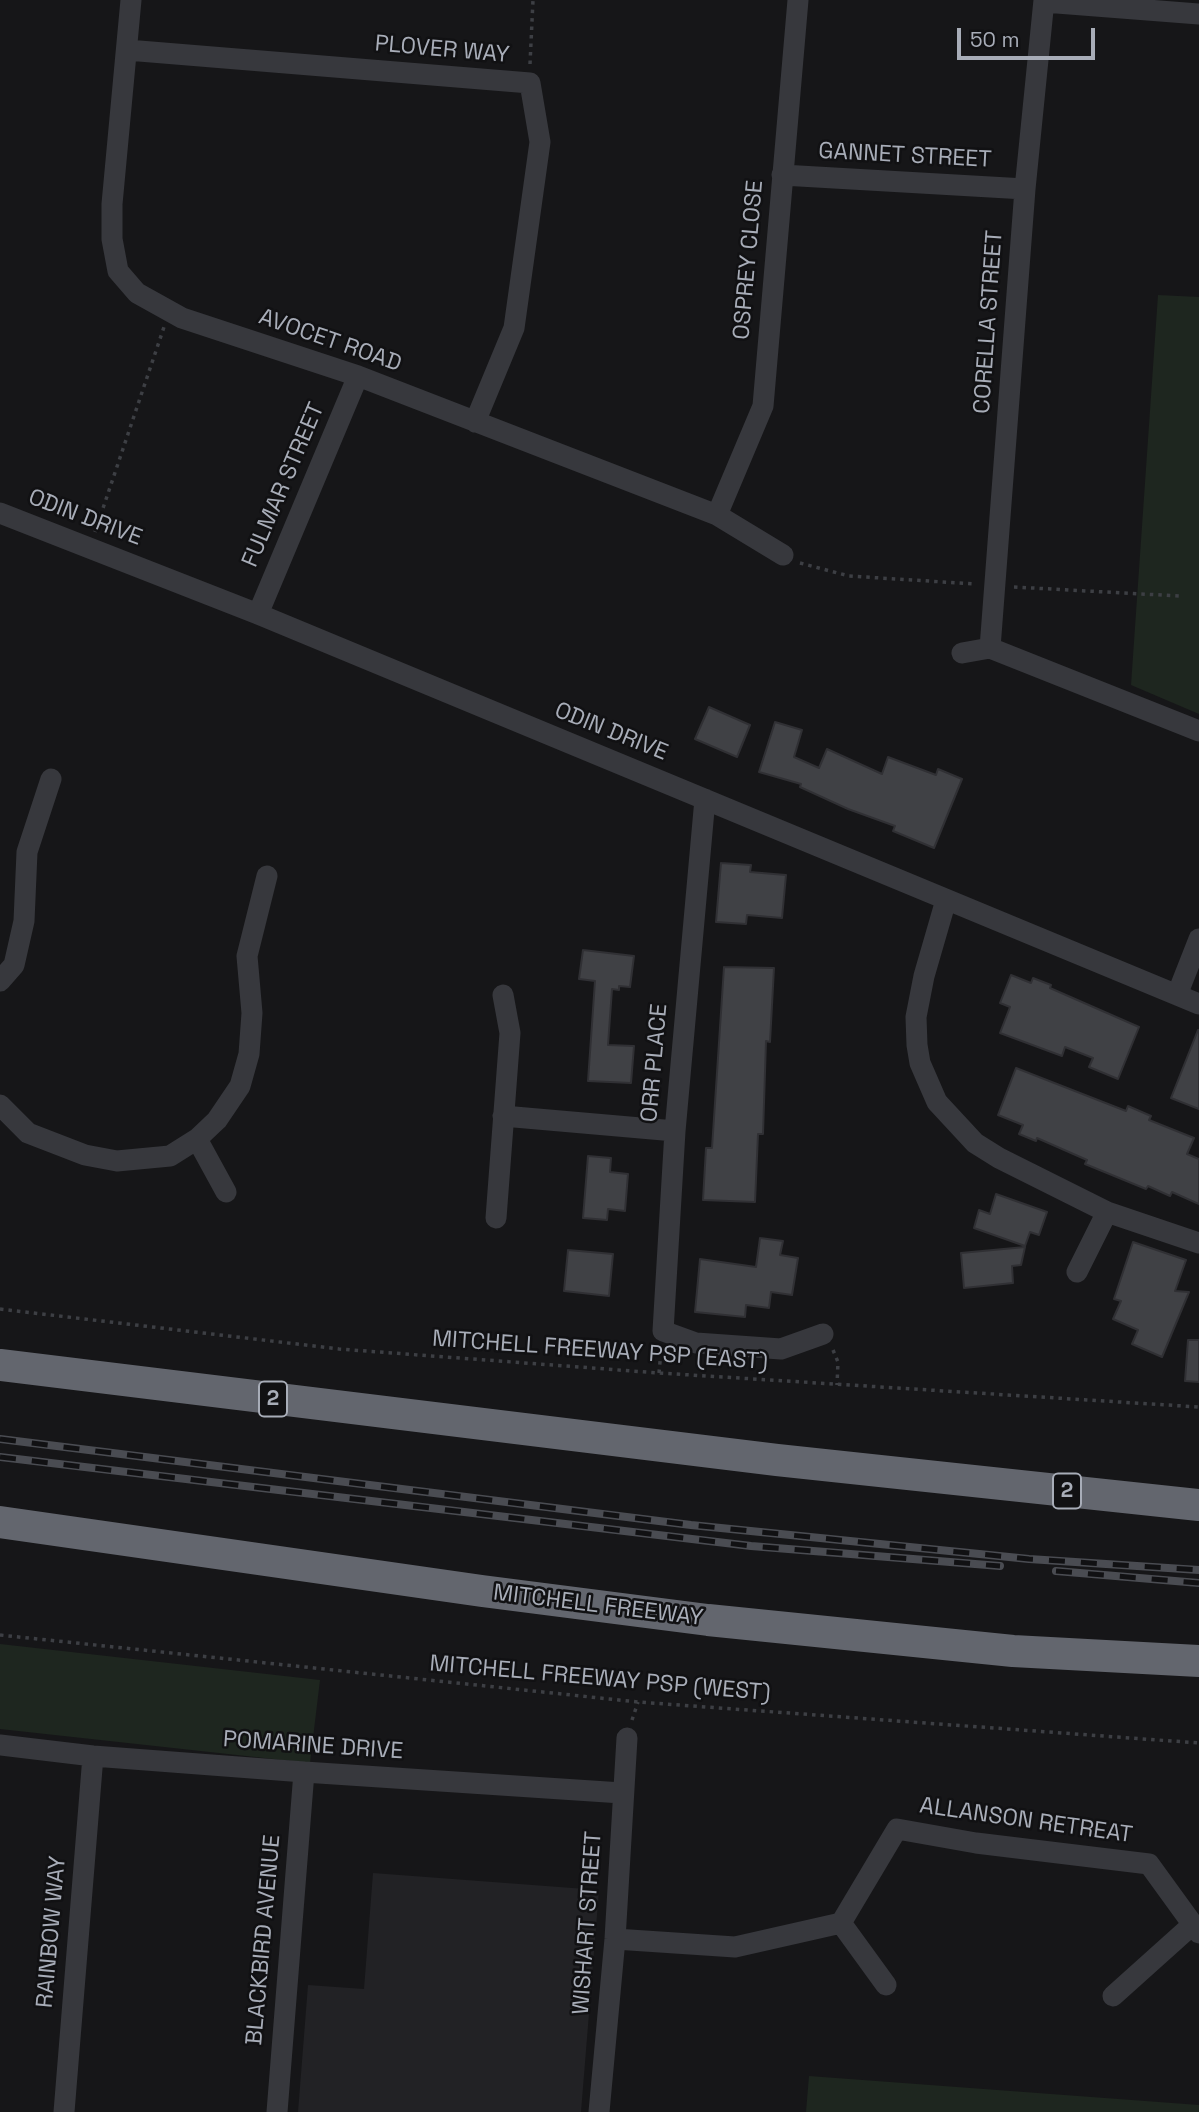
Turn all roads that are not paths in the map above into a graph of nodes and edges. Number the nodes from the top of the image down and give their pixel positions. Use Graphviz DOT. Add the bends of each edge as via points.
graph roads {
  1 [pos="131,0"];
  2 [pos="798,0"];
  3 [pos="1044,1"];
  4 [pos="1199,14"];
  5 [pos="127,50"];
  6 [pos="782,175"];
  7 [pos="1025,189"];
  8 [pos="358,376"];
  9 [pos="475,422"];
  10 [pos="0,513"];
  11 [pos="717,516"];
  12 [pos="783,555"];
  13 [pos="258,614"];
  14 [pos="990,648"];
  15 [pos="962,653"];
  16 [pos="1199,731"];
  17 [pos="51,779"];
  18 [pos="705,799"];
  19 [pos="267,876"];
  20 [pos="946,900"];
  21 [pos="1199,939"];
  22 [pos="0,981"];
  23 [pos="503,995"];
  24 [pos="1177,995"];
  25 [pos="1199,1004"];
  26 [pos="0,1105"];
  27 [pos="503,1116"];
  28 [pos="676,1131"];
  29 [pos="197,1139"];
  30 [pos="226,1192"];
  31 [pos="1107,1212"];
  32 [pos="496,1218"];
  33 [pos="1199,1243"];
  34 [pos="1077,1272"];
  35 [pos="820,1335"];
  36 [pos="0,1365"];
  37 [pos="1199,1503"];
  38 [pos="0,1522"];
  39 [pos="1199,1661"];
  40 [pos="627,1738"];
  41 [pos="0,1745"];
  42 [pos="93,1756"];
  43 [pos="304,1772"];
  44 [pos="622,1793"];
  45 [pos="841,1923"];
  46 [pos="1195,1930"];
  47 [pos="615,1939"];
  48 [pos="886,1985"];
  49 [pos="1113,1996"];
  50 [pos="64,2112"];
  51 [pos="277,2112"];
  52 [pos="599,2112"];
  1 -- 5 [label="street, AVOCET ROAD"];
  2 -- 6 [label="street, OSPREY CLOSE"];
  3 -- 4 [label="street"];
  3 -- 7 [label="street, CORELLA STREET"];
  5 -- 8 [label="street, AVOCET ROAD" via="112,204 118,271 137,293 182,318"];
  5 -- 9 [label="street, PLOVER WAY" via="530,83 540,142 514,328"];
  6 -- 7 [label="street, GANNET STREET"];
  6 -- 11 [label="street, OSPREY CLOSE" via="763,406"];
  7 -- 14 [label="street, CORELLA STREET"];
  8 -- 9 [label="street, AVOCET ROAD"];
  8 -- 13 [label="street, FULMAR STREET"];
  9 -- 11 [label="street, AVOCET ROAD"];
  10 -- 13 [label="street, ODIN DRIVE"];
  11 -- 12 [label="street, AVOCET ROAD"];
  13 -- 18 [label="street, ODIN DRIVE"];
  14 -- 15 [label="street"];
  14 -- 16 [label="street"];
  17 -- 22 [label="street" via="27,852 24,922 14,965"];
  18 -- 20 [label="street, ODIN DRIVE"];
  18 -- 28 [label="street, ORR PLACE"];
  19 -- 29 [label="street" via="247,956 252,1013 249,1054 240,1086 217,1120"];
  20 -- 24 [label="street, ODIN DRIVE"];
  20 -- 31 [label="street" via="916,1017 920,1063 932,1092 975,1143"];
  21 -- 24 [label="street"];
  23 -- 27 [label="street" via="510,1032"];
  24 -- 25 [label="street, ODIN DRIVE"];
  26 -- 29 [label="street" via="28,1133 85,1155 117,1161 170,1156"];
  27 -- 28 [label="street"];
  27 -- 32 [label="street"];
  28 -- 35 [label="street, ORR PLACE" via="663,1331 696,1343 781,1349"];
  29 -- 30 [label="street"];
  31 -- 33 [label="street"];
  31 -- 34 [label="street"];
  36 -- 37 [label="highway, 2" via="777,1460"];
  38 -- 39 [label="highway, MITCHELL FREEWAY" via="708,1620 1013,1651"];
  40 -- 44 [label="street, WISHART STREET"];
  41 -- 42 [label="street, POMARINE DRIVE"];
  42 -- 43 [label="street, POMARINE DRIVE"];
  42 -- 50 [label="street, RAINBOW WAY"];
  43 -- 44 [label="street, POMARINE DRIVE"];
  43 -- 51 [label="street, BLACKBIRD AVENUE"];
  44 -- 47 [label="street, WISHART STREET"];
  45 -- 46 [label="street, ALLANSON RETREAT" via="897,1829 1149,1864"];
  45 -- 47 [label="street" via="735,1948"];
  45 -- 48 [label="street"];
  46 -- 49 [label="street"];
  47 -- 52 [label="street, WISHART STREET"];
}
